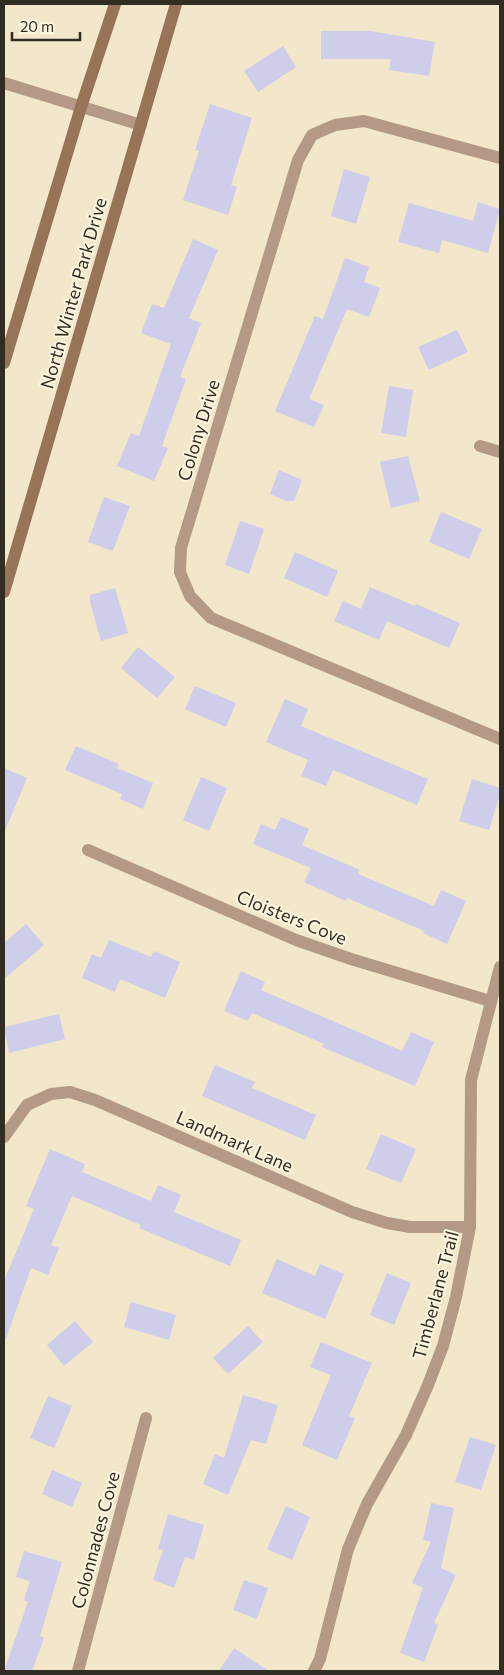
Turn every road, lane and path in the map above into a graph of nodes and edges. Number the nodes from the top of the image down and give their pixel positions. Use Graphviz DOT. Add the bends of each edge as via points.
graph roads {
  1 [pos="114,4"];
  2 [pos="176,4"];
  3 [pos="4,83"];
  4 [pos="81,107"];
  5 [pos="140,125"];
  6 [pos="500,158"];
  7 [pos="4,363"];
  8 [pos="480,446"];
  9 [pos="500,452"];
  10 [pos="4,592"];
  11 [pos="500,738"];
  12 [pos="88,850"];
  13 [pos="500,967"];
  14 [pos="490,1001"];
  15 [pos="4,1137"];
  16 [pos="470,1227"];
  17 [pos="146,1418"];
  18 [pos="78,1671"];
  19 [pos="314,1671"];
  1 -- 4 [label="street"];
  2 -- 5 [label="street, North Winter Park Drive"];
  3 -- 4 [label="street"];
  4 -- 5 [label="street"];
  4 -- 7 [label="street"];
  5 -- 10 [label="street, North Winter Park Drive"];
  6 -- 11 [label="street, Colony Drive" via="364,121 335,125 312,135 298,160 181,548 180,572 190,596 211,618"];
  8 -- 9 [label="street"];
  12 -- 14 [label="street, Cloisters Cove" via="296,940"];
  13 -- 14 [label="street, Timberlane Trail"];
  14 -- 16 [label="street, Timberlane Trail" via="471,1080"];
  15 -- 16 [label="street, Landmark Lane" via="27,1105 51,1094 70,1092 352,1212 410,1227"];
  16 -- 19 [label="street, Timberlane Trail" via="443,1346 406,1435 367,1504 348,1549 320,1659"];
  17 -- 18 [label="street, Colonnades Cove"];
}
